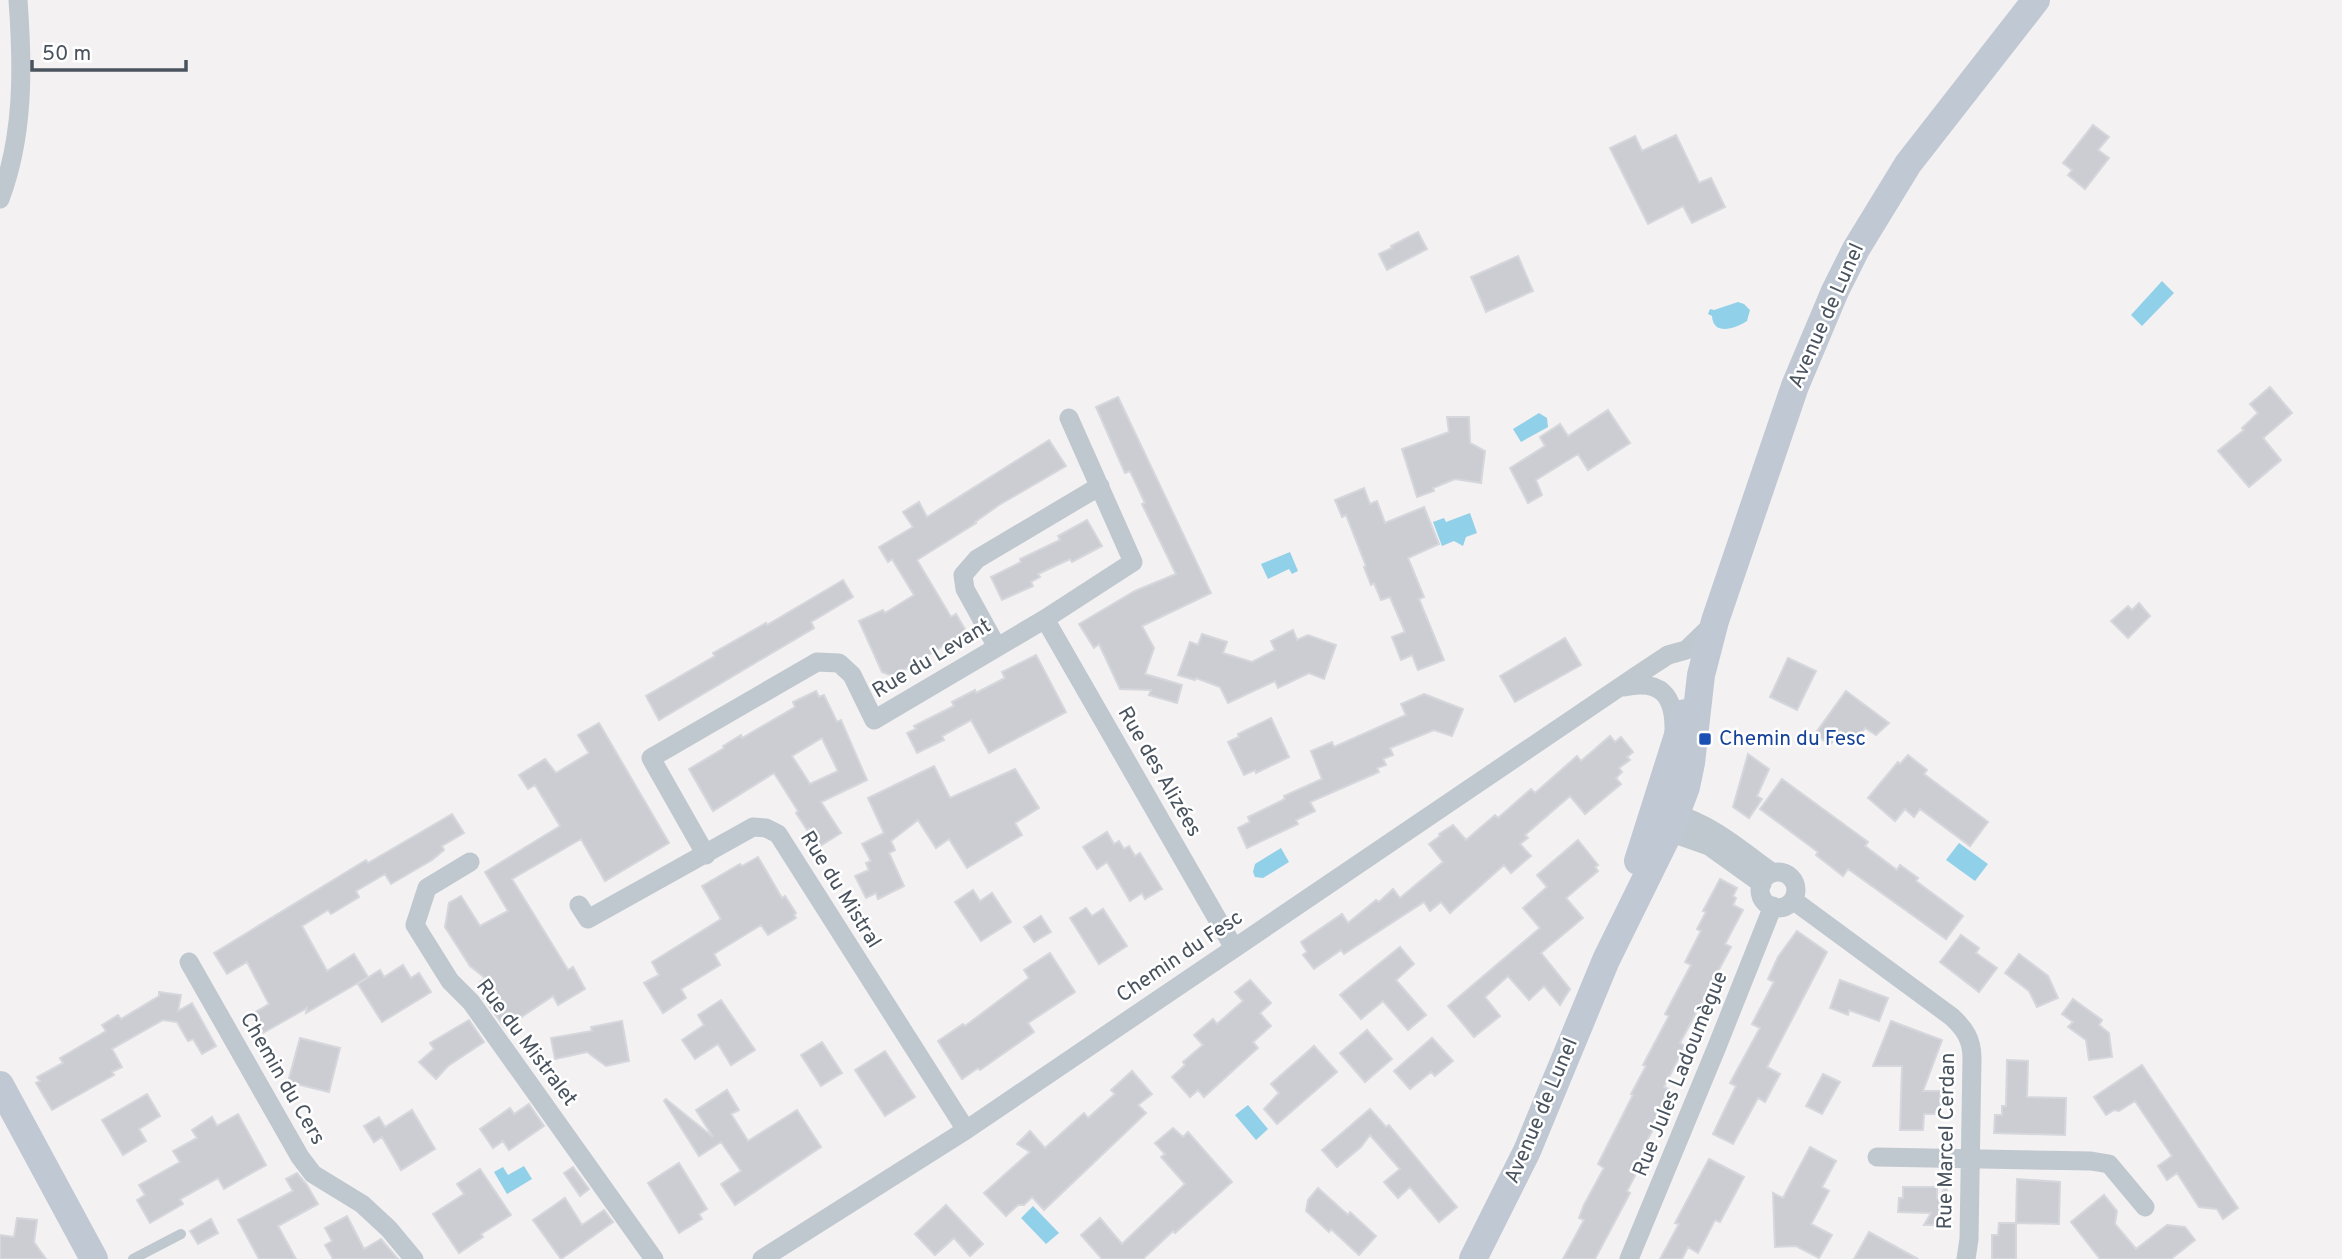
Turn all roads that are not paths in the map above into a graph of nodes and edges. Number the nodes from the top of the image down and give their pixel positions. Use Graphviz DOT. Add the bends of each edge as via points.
graph roads {
  1 [pos="18,0"];
  2 [pos="2036,0"];
  3 [pos="0,199"];
  4 [pos="1069,418"];
  5 [pos="1100,486"];
  6 [pos="1045,618"];
  7 [pos="1715,621"];
  8 [pos="997,647"];
  9 [pos="1701,675"];
  10 [pos="1619,688"];
  11 [pos="1674,743"];
  12 [pos="1666,821"];
  13 [pos="706,855"];
  14 [pos="470,862"];
  15 [pos="1767,878"];
  16 [pos="1793,900"];
  17 [pos="579,905"];
  18 [pos="1773,906"];
  19 [pos="1234,948"];
  20 [pos="189,962"];
  21 [pos="0,1086"];
  22 [pos="966,1130"];
  23 [pos="1877,1157"];
  24 [pos="1970,1158"];
  25 [pos="2145,1207"];
  26 [pos="181,1234"];
  27 [pos="94,1259"];
  28 [pos="133,1259"];
  29 [pos="414,1259"];
  30 [pos="654,1259"];
  31 [pos="762,1259"];
  32 [pos="1473,1259"];
  33 [pos="1629,1259"];
  34 [pos="1966,1259"];
  1 -- 3 [label="street" via="19,119"];
  2 -- 7 [label="main road, Avenue de Lunel" via="1908,164 1856,249 1795,386"];
  4 -- 5 [label="street"];
  5 -- 6 [label="street, Rue du Levant" via="1133,562"];
  5 -- 8 [label="street" via="977,559 963,575 965,590"];
  6 -- 8 [label="street, Rue du Levant"];
  6 -- 19 [label="street, Rue des Alizées"];
  7 -- 9 [label="main road, Avenue de Lunel"];
  7 -- 10 [label="street, Chemin du Fesc" via="1686,650 1668,655"];
  8 -- 13 [label="street, Rue du Levant" via="874,720 852,674 838,663 817,662 651,758"];
  9 -- 11 [label="main road, Avenue de Lunel"];
  9 -- 12 [label="main road, Avenue de Lunel" via="1686,787"];
  10 -- 11 [label="street, Chemin du Fesc" via="1654,685 1664,692 1675,718"];
  10 -- 19 [label="street, Chemin du Fesc"];
  11 -- 12 [label="main road, Avenue de Lunel"];
  12 -- 15 [label="street"];
  12 -- 32 [label="main road, Avenue de Lunel" via="1527,1151"];
  13 -- 17 [label="street, Rue du Mistral" via="588,919"];
  13 -- 22 [label="street, Rue du Mistral" via="753,827 778,834"];
  14 -- 30 [label="street, Rue du Mistralet" via="427,888 415,925 450,981 471,1002"];
  15 -- 16 [label="street" via="1782,872 1794,880"];
  15 -- 18 [label="street" via="1761,893"];
  16 -- 18 [label="street" via="1782,907"];
  16 -- 24 [label="street, Rue Marcel Cerdan" via="1962,1026 1972,1046"];
  18 -- 33 [label="street, Rue Jules Ladoumègue"];
  19 -- 22 [label="street, Chemin du Fesc"];
  20 -- 29 [label="street, Chemin du Cers" via="300,1157 313,1174 362,1203"];
  21 -- 27 [label="main road"];
  22 -- 31 [label="street, Chemin du Fesc"];
  23 -- 24 [label="street"];
  24 -- 25 [label="street" via="2109,1164"];
  24 -- 34 [label="street, Rue Marcel Cerdan"];
  26 -- 28 [label="lane"];
}
